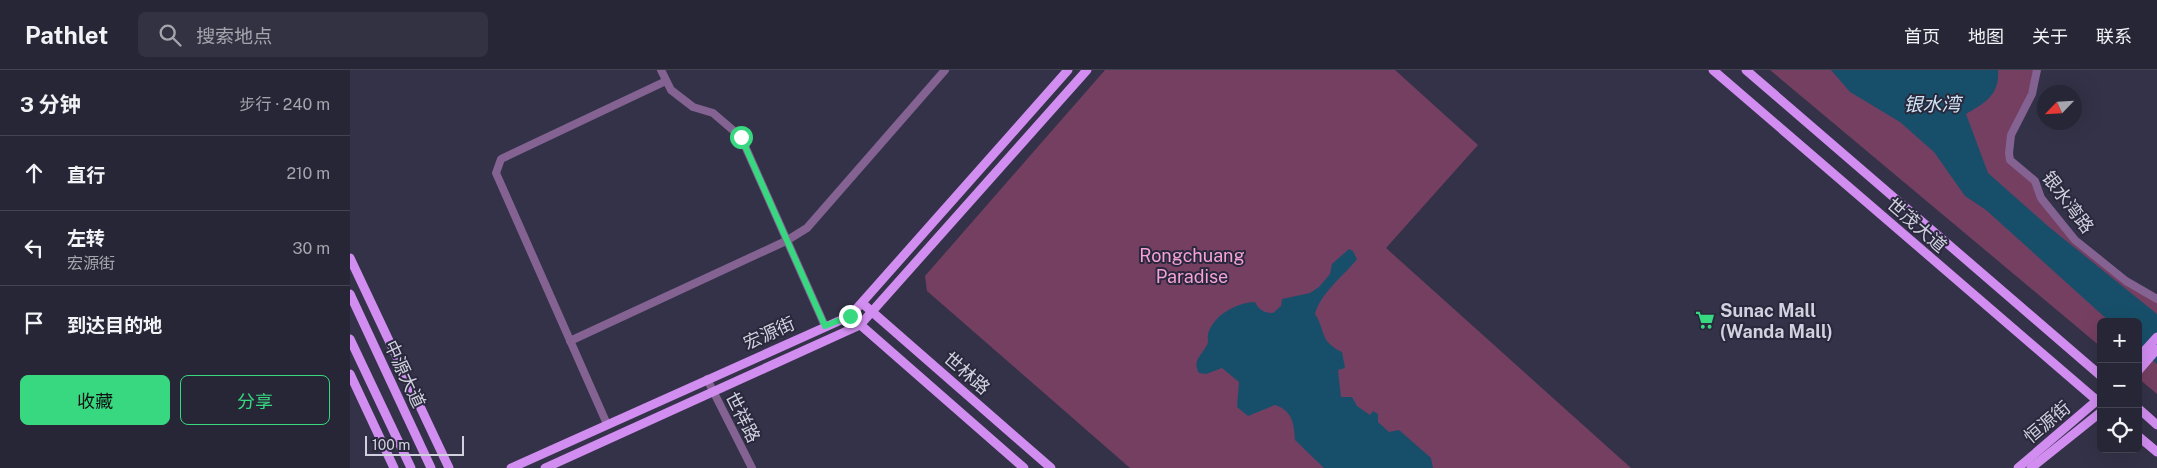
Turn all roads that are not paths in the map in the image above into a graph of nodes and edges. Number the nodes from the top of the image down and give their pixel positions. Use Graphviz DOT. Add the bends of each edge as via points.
graph roads {
  1 [pos="662,70"];
  2 [pos="945,70"];
  3 [pos="1068,70"];
  4 [pos="1088,70"];
  5 [pos="1713,70"];
  6 [pos="1746,70"];
  7 [pos="2037,70"];
  8 [pos="666,81"];
  9 [pos="786,241"];
  10 [pos="350,258"];
  11 [pos="350,294"];
  12 [pos="2157,298"];
  13 [pos="862,303"];
  14 [pos="872,311"];
  15 [pos="850,316"];
  16 [pos="860,325"];
  17 [pos="825,326"];
  18 [pos="2157,337"];
  19 [pos="350,339"];
  20 [pos="570,341"];
  21 [pos="2157,349"];
  22 [pos="2142,358"];
  23 [pos="2142,358"];
  24 [pos="2097,373"];
  25 [pos="350,374"];
  26 [pos="707,379"];
  27 [pos="713,391"];
  28 [pos="2097,399"];
  29 [pos="2097,403"];
  30 [pos="2142,412"];
  31 [pos="2097,415"];
  32 [pos="607,424"];
  33 [pos="2157,425"];
  34 [pos="2142,439"];
  35 [pos="2157,452"];
  36 [pos="394,468"];
  37 [pos="411,468"];
  38 [pos="431,468"];
  39 [pos="449,468"];
  40 [pos="511,468"];
  41 [pos="545,468"];
  42 [pos="752,468"];
  43 [pos="1024,468"];
  44 [pos="1051,468"];
  45 [pos="2018,468"];
  46 [pos="2031,468"];
  1 -- 8 [label="street"];
  2 -- 9 [label="street" via="807,228"];
  3 -- 13 [label="main road, 宏源街"];
  4 -- 14 [label="main road, 宏源街"];
  5 -- 28 [label="main road, 世茂大道"];
  6 -- 24 [label="main road, 世茂大道"];
  7 -- 12 [label="street, 银水湾路" via="2032,94 2011,135 2010,160 2035,181 2041,198 2075,240 2126,281"];
  8 -- 9 [label="street" via="671,90 693,107 713,114 741,137"];
  8 -- 20 [label="street" via="501,160 496,174"];
  9 -- 17 [label="street"];
  9 -- 20 [label="street"];
  10 -- 39 [label="main road"];
  11 -- 38 [label="main road, 中源大道"];
  13 -- 14 [label="main road, 世林路"];
  13 -- 15 [label="main road, 宏源街"];
  14 -- 16 [label="main road, 宏源街"];
  14 -- 44 [label="main road, 世林路"];
  15 -- 16 [label="main road, 世林路"];
  15 -- 17 [label="main road, 宏源街"];
  16 -- 27 [label="main road, 宏源街"];
  16 -- 43 [label="main road, 世林路"];
  17 -- 26 [label="main road, 宏源街"];
  18 -- 22 [label="main road"];
  19 -- 37 [label="main road, 中源大道"];
  20 -- 32 [label="street"];
  21 -- 23 [label="main road"];
  25 -- 36 [label="main road"];
  26 -- 27 [label="street, 世祥路"];
  26 -- 32 [label="main road, 宏源街"];
  27 -- 41 [label="main road, 宏源街"];
  27 -- 42 [label="street, 世祥路"];
  29 -- 45 [label="main road, 恒源街"];
  30 -- 33 [label="main road"];
  31 -- 46 [label="main road, 恒源街"];
  32 -- 40 [label="main road, 宏源街"];
  34 -- 35 [label="main road"];
}
